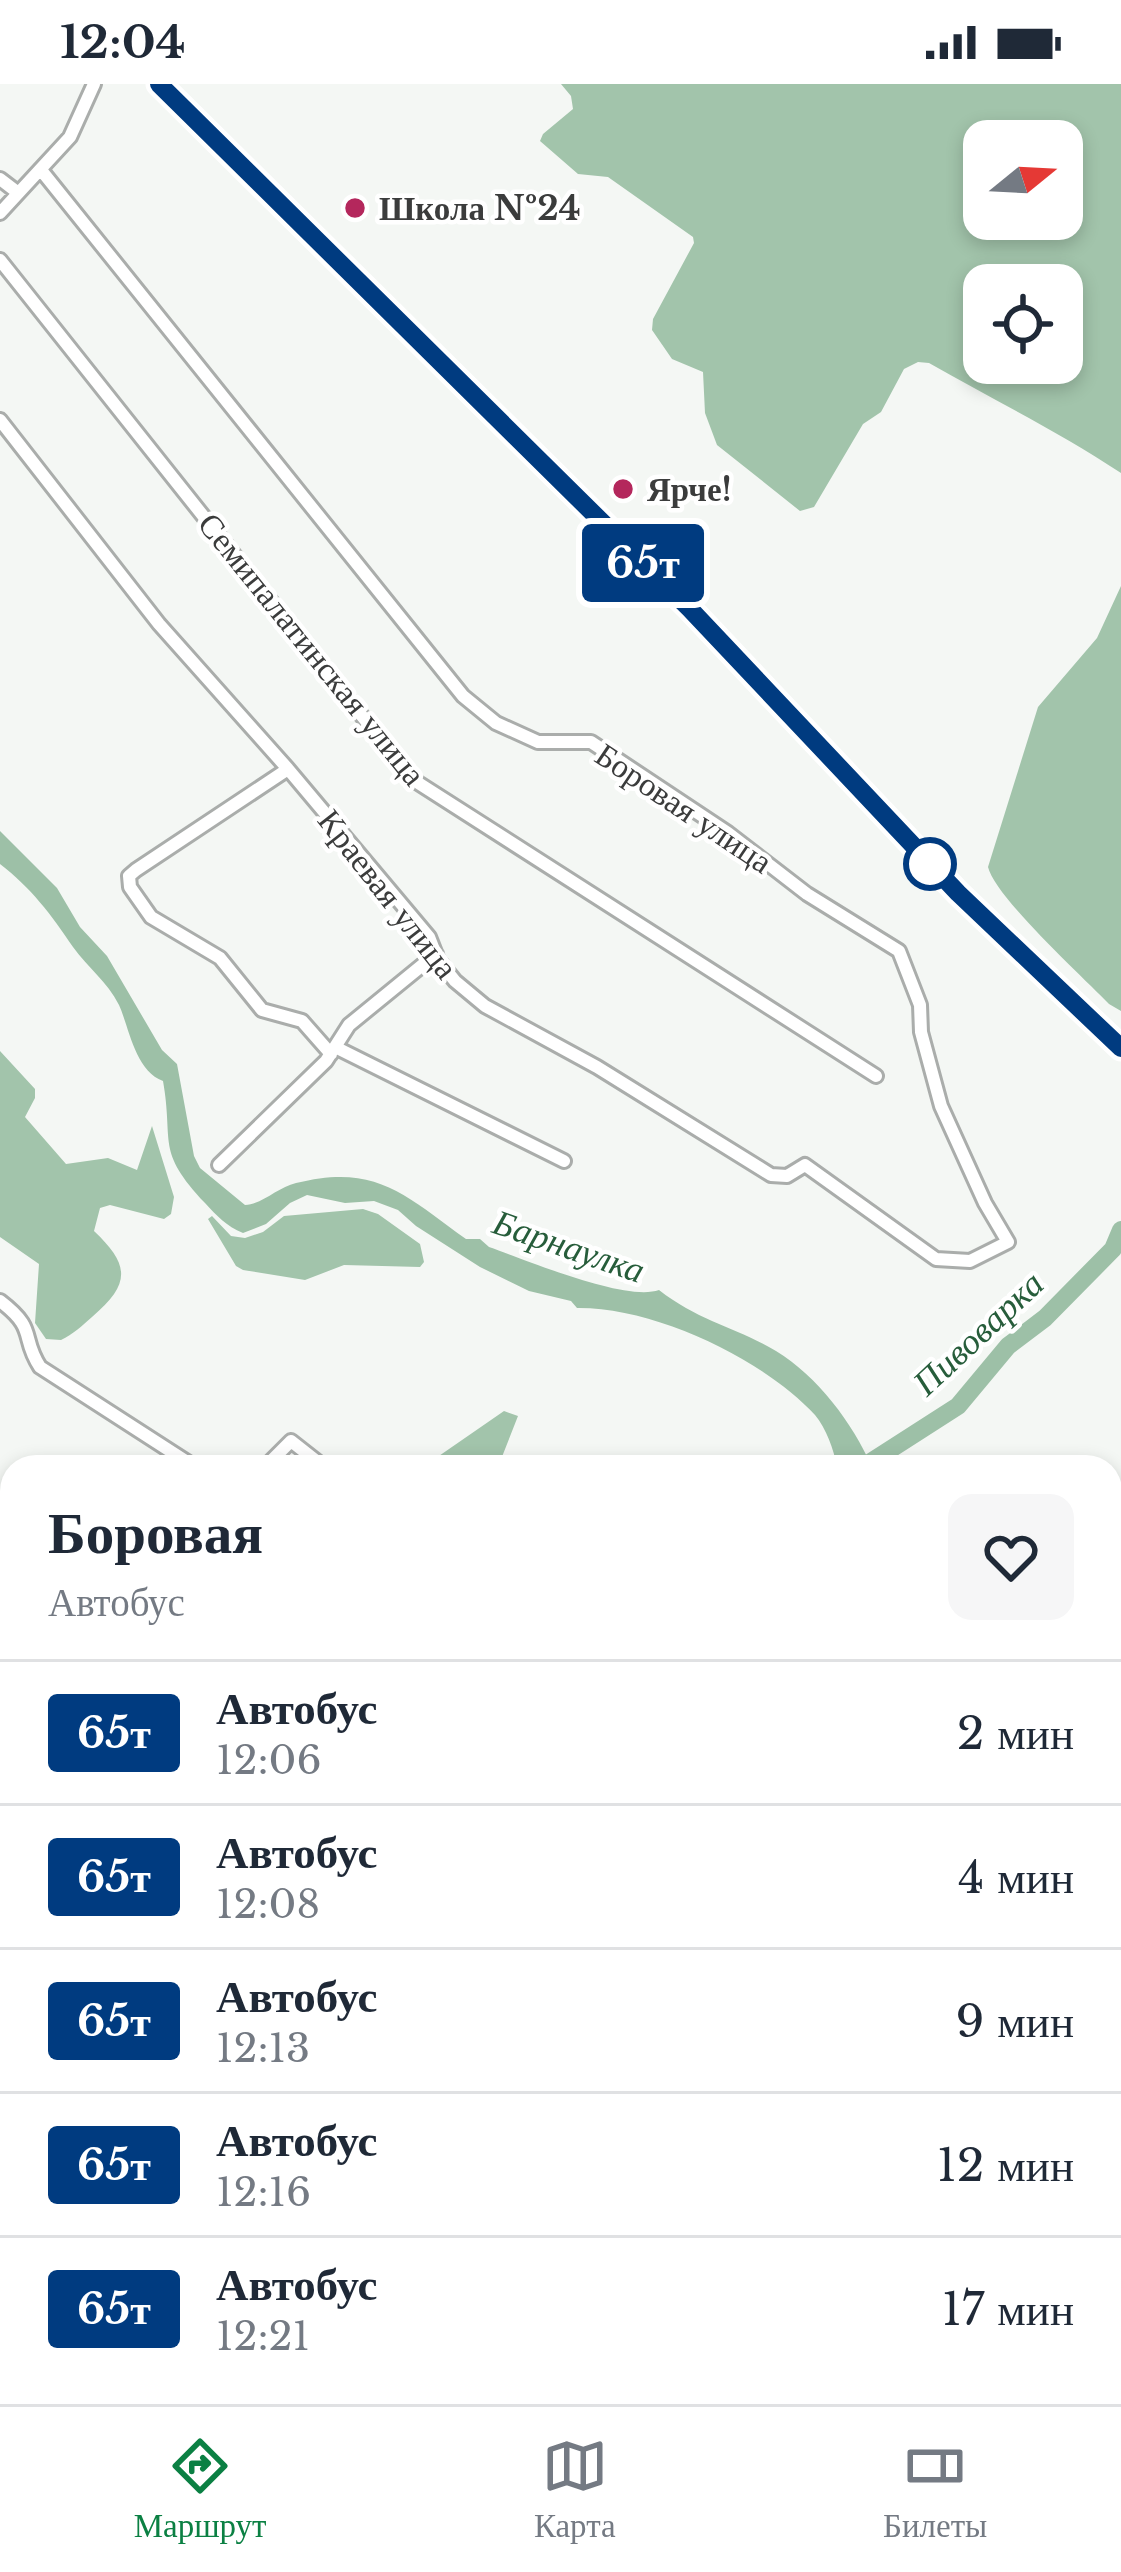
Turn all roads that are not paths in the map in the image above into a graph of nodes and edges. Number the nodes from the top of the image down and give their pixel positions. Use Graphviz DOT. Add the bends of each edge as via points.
graph roads {
  1 [pos="94,84"];
  2 [pos="159,84"];
  3 [pos="41,170"];
  4 [pos="0,179"];
  5 [pos="17,192"];
  6 [pos="0,213"];
  7 [pos="0,260"];
  8 [pos="0,420"];
  9 [pos="288,769"];
  10 [pos="436,954"];
  11 [pos="1121,1048"];
  12 [pos="333,1050"];
  13 [pos="876,1076"];
  14 [pos="564,1161"];
  15 [pos="219,1165"];
  16 [pos="1008,1242"];
  17 [pos="0,1301"];
  18 [pos="176,1455"];
  19 [pos="277,1455"];
  20 [pos="309,1455"];
  1 -- 3 [label="street" via="76,128"];
  2 -- 11 [label="main road"];
  3 -- 5 [label="street"];
  3 -- 16 [label="street, Боровая улица" via="470,703 538,742 591,742 899,951 920,1005 941,1106"];
  4 -- 5 [label="street"];
  5 -- 6 [label="street"];
  7 -- 13 [label="street, Семипалатинская улица" via="412,779"];
  8 -- 9 [label="street, Краевая улица" via="159,624"];
  9 -- 10 [label="street, Краевая улица"];
  9 -- 12 [label="street" via="131,873 130,887 151,917 220,958 262,1010 302,1021"];
  10 -- 12 [label="street" via="349,1025"];
  10 -- 16 [label="street, Краевая улица" via="495,1012 771,1175 808,1167 930,1256 970,1261"];
  12 -- 14 [label="street"];
  12 -- 15 [label="street"];
  17 -- 18 [label="street" via="25,1323 40,1367"];
  19 -- 20 [label="street" via="291,1441"];
}
